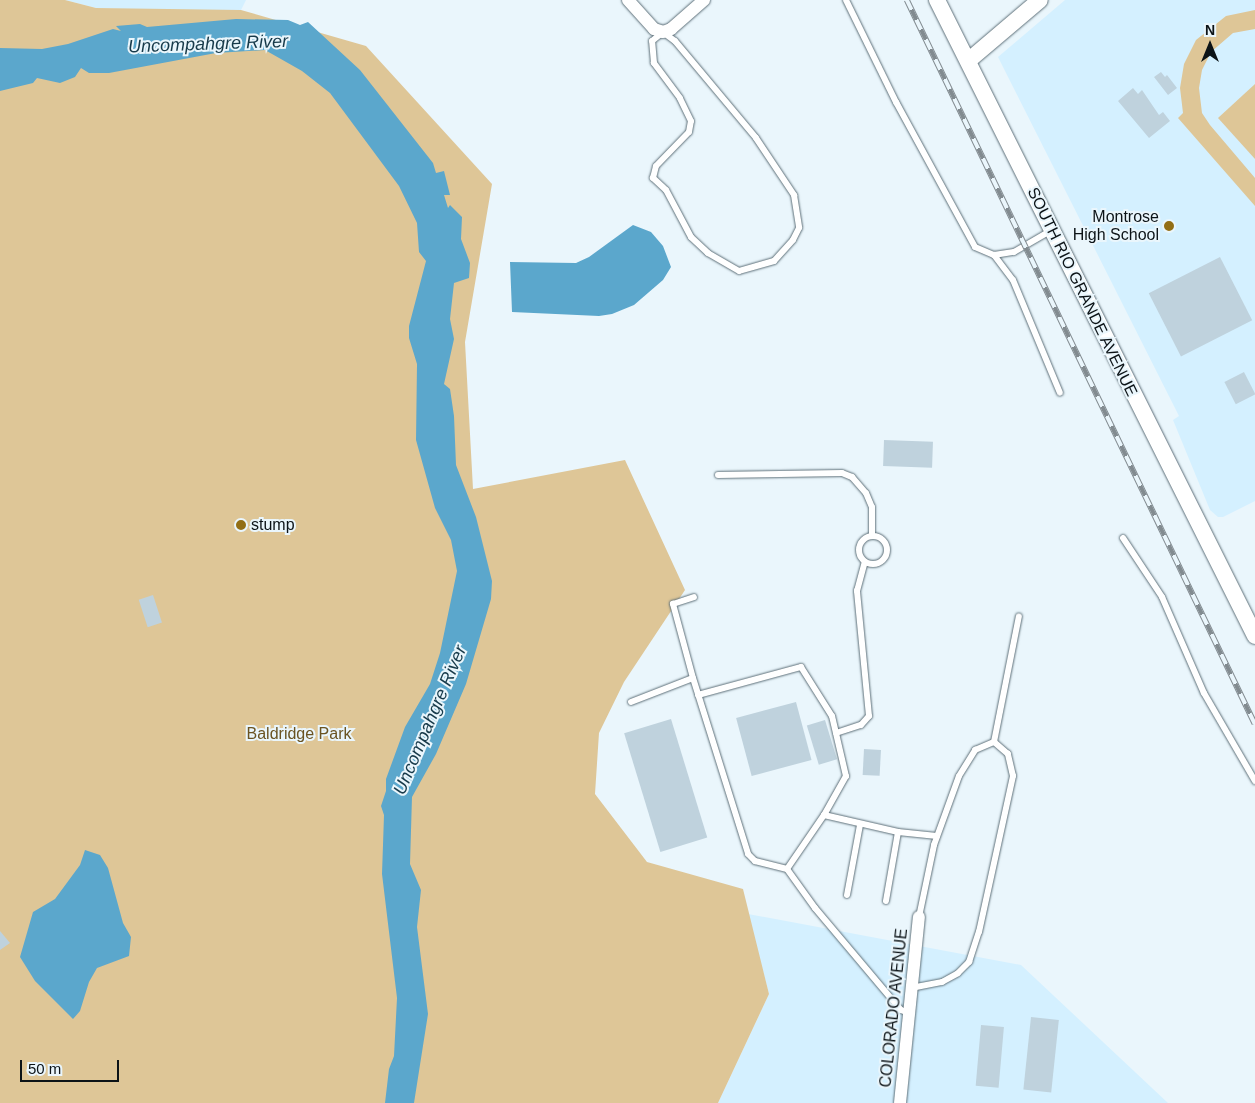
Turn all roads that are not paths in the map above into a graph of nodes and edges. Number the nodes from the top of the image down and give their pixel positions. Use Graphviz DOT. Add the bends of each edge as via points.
graph roads {
  1 [pos="628,0"];
  2 [pos="704,0"];
  3 [pos="846,0"];
  4 [pos="936,0"];
  5 [pos="1040,0"];
  6 [pos="663,32"];
  7 [pos="968,61"];
  8 [pos="1053,230"];
  9 [pos="994,255"];
  10 [pos="1060,393"];
  11 [pos="718,475"];
  12 [pos="872,536"];
  13 [pos="1122,538"];
  14 [pos="865,562"];
  15 [pos="694,596"];
  16 [pos="1019,616"];
  17 [pos="1255,636"];
  18 [pos="693,678"];
  19 [pos="698,694"];
  20 [pos="631,702"];
  21 [pos="836,733"];
  22 [pos="994,742"];
  23 [pos="1255,782"];
  24 [pos="824,815"];
  25 [pos="860,825"];
  26 [pos="898,832"];
  27 [pos="937,836"];
  28 [pos="787,869"];
  29 [pos="847,895"];
  30 [pos="886,901"];
  31 [pos="919,917"];
  32 [pos="911,988"];
  33 [pos="909,1013"];
  34 [pos="900,1103"];
  1 -- 6 [label="street" via="654,29"];
  2 -- 6 [label="street" via="672,29"];
  3 -- 9 [label="lane" via="896,102 975,246"];
  4 -- 7 [label="street, SOUTH RIO GRANDE AVENUE"];
  5 -- 7 [label="street"];
  6 -- 6 [label="lane" via="675,41 756,138 794,195 799,228 774,261 739,270 708,253 691,237 666,190 653,178 656,166 689,132 690,121 680,98 654,63 652,41"];
  7 -- 8 [label="street, SOUTH RIO GRANDE AVENUE"];
  8 -- 9 [label="lane" via="1014,252"];
  8 -- 17 [label="street, SOUTH RIO GRANDE AVENUE"];
  9 -- 10 [label="lane" via="1013,280"];
  11 -- 12 [label="lane" via="842,473 852,477 866,493 872,507"];
  12 -- 14 [label="lane" via="859,546"];
  12 -- 14 [label="lane" via="885,542 887,552 878,563"];
  13 -- 23 [label="lane" via="1162,597 1204,693"];
  14 -- 21 [label="lane" via="857,591 870,716 861,725"];
  15 -- 18 [label="lane" via="672,604"];
  16 -- 22 [label="lane"];
  18 -- 19 [label="lane"];
  18 -- 20 [label="lane"];
  19 -- 21 [label="lane" via="801,667 832,716"];
  19 -- 28 [label="lane" via="748,854 755,861"];
  21 -- 24 [label="lane" via="846,776"];
  22 -- 27 [label="lane" via="975,750 967,760"];
  22 -- 32 [label="lane" via="1008,754 1013,776 979,932 969,962 942,982"];
  24 -- 25 [label="lane"];
  24 -- 28 [label="lane"];
  25 -- 26 [label="lane"];
  25 -- 29 [label="lane"];
  26 -- 27 [label="lane"];
  26 -- 30 [label="lane"];
  27 -- 31 [label="lane"];
  28 -- 33 [label="lane" via="815,908 902,1010"];
  31 -- 32 [label="street, COLORADO AVENUE"];
  32 -- 33 [label="street, COLORADO AVENUE"];
  33 -- 34 [label="street, COLORADO AVENUE"];
}
